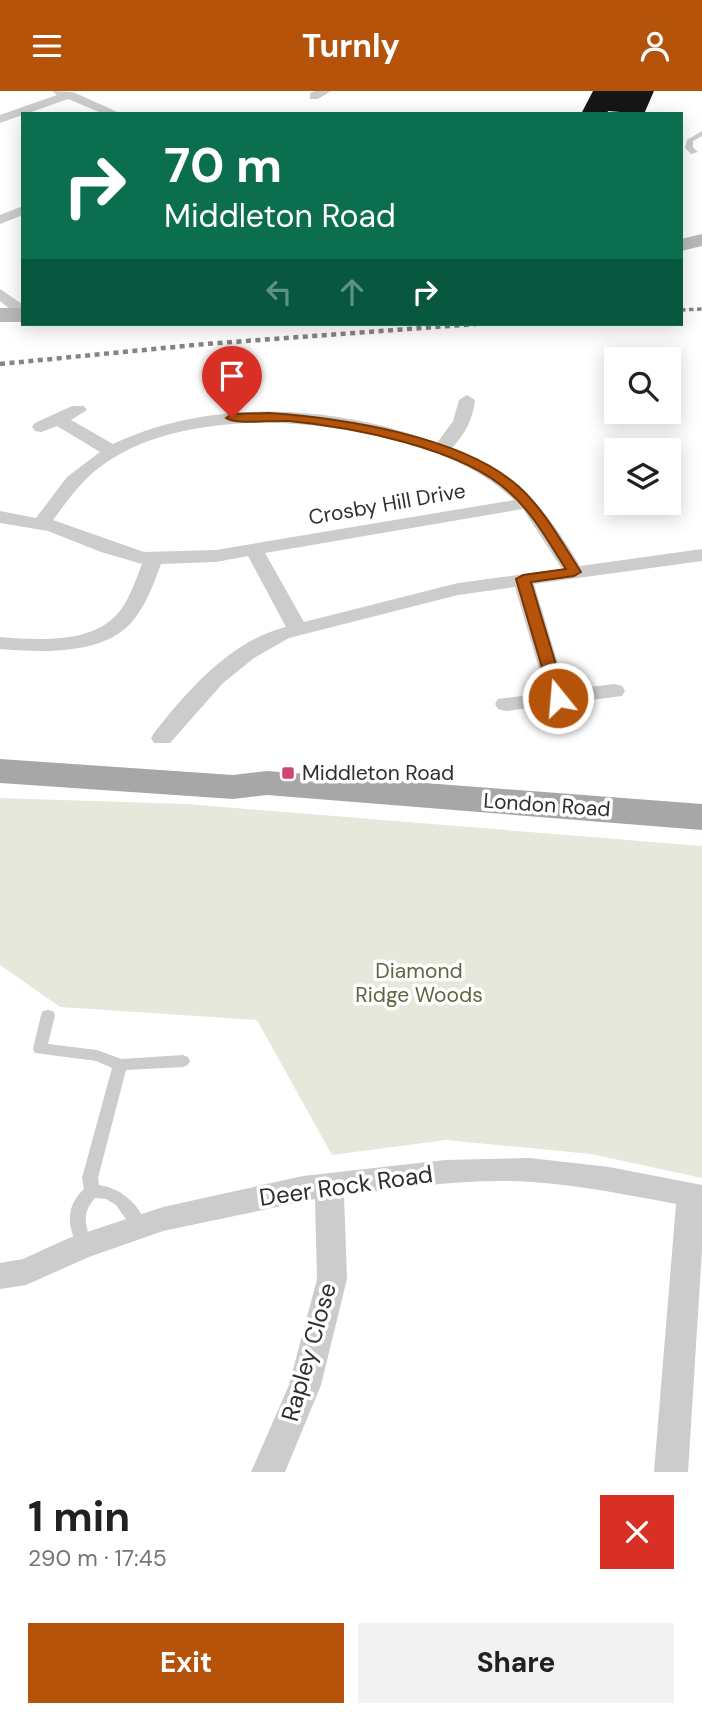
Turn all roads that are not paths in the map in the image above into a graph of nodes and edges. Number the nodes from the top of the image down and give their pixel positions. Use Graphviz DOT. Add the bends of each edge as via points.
graph roads {
  1 [pos="64,93"];
  2 [pos="111,112"];
  3 [pos="0,119"];
  4 [pos="702,133"];
  5 [pos="694,152"];
  6 [pos="21,211"];
  7 [pos="0,220"];
  8 [pos="702,240"];
  9 [pos="683,245"];
  10 [pos="0,293"];
  11 [pos="14,315"];
  12 [pos="467,400"];
  13 [pos="78,410"];
  14 [pos="59,420"];
  15 [pos="41,427"];
  16 [pos="441,449"];
  17 [pos="113,452"];
  18 [pos="528,503"];
  19 [pos="0,517"];
  20 [pos="41,523"];
  21 [pos="254,550"];
  22 [pos="702,555"];
  23 [pos="154,559"];
  24 [pos="574,572"];
  25 [pos="523,579"];
  26 [pos="297,629"];
  27 [pos="0,643"];
  28 [pos="614,691"];
  29 [pos="558,698"];
  30 [pos="506,704"];
  31 [pos="162,739"];
  32 [pos="0,759"];
  33 [pos="0,771"];
  34 [pos="267,783"];
  35 [pos="702,817"];
  36 [pos="48,1016"];
  37 [pos="183,1061"];
  38 [pos="120,1065"];
  39 [pos="329,1186"];
  40 [pos="92,1191"];
  41 [pos="696,1196"];
  42 [pos="141,1227"];
  43 [pos="85,1245"];
  44 [pos="0,1276"];
  45 [pos="268,1472"];
  46 [pos="670,1472"];
  1 -- 2 [label="street"];
  1 -- 3 [label="street"];
  4 -- 5 [label="lane" via="690,140"];
  6 -- 7 [label="street"];
  8 -- 9 [label="street"];
  10 -- 11 [label="street" via="17,307"];
  12 -- 16 [label="street" via="463,422"];
  13 -- 14 [label="street"];
  14 -- 15 [label="street"];
  14 -- 17 [label="street"];
  16 -- 17 [label="street, Crosby Hill Drive" via="373,431 269,416 190,424"];
  16 -- 18 [label="street, Crosby Hill Drive" via="490,472"];
  17 -- 20 [label="street, Crosby Hill Drive" via="75,480"];
  18 -- 21 [label="street, Crosby Hill Drive"];
  18 -- 24 [label="street, Crosby Hill Drive"];
  19 -- 20 [label="street"];
  20 -- 23 [label="street, Crosby Hill Drive" via="126,555"];
  21 -- 23 [label="street, Crosby Hill Drive"];
  21 -- 26 [label="street"];
  22 -- 24 [label="street"];
  23 -- 27 [label="street" via="120,622 69,644"];
  24 -- 25 [label="street"];
  25 -- 26 [label="street" via="458,589"];
  25 -- 29 [label="street"];
  26 -- 31 [label="street" via="261,643 233,662 191,702"];
  28 -- 29 [label="street"];
  29 -- 30 [label="street"];
  32 -- 34 [label="main road, London Road" via="239,775"];
  33 -- 34 [label="main road, London Road" via="233,787"];
  34 -- 35 [label="main road, London Road"];
  36 -- 38 [label="lane" via="40,1049 97,1056"];
  37 -- 38 [label="lane"];
  38 -- 40 [label="lane" via="93,1167"];
  39 -- 41 [label="street, Deer Rock Road" via="445,1172 530,1170"];
  39 -- 42 [label="street, Deer Rock Road" via="303,1188"];
  39 -- 45 [label="street, Rapley Close" via="332,1279 305,1385"];
  40 -- 42 [label="lane" via="113,1193"];
  40 -- 43 [label="lane" via="78,1206 76,1217"];
  41 -- 46 [label="street"];
  42 -- 43 [label="street, Deer Rock Road"];
  43 -- 44 [label="street, Deer Rock Road" via="26,1272"];
}
